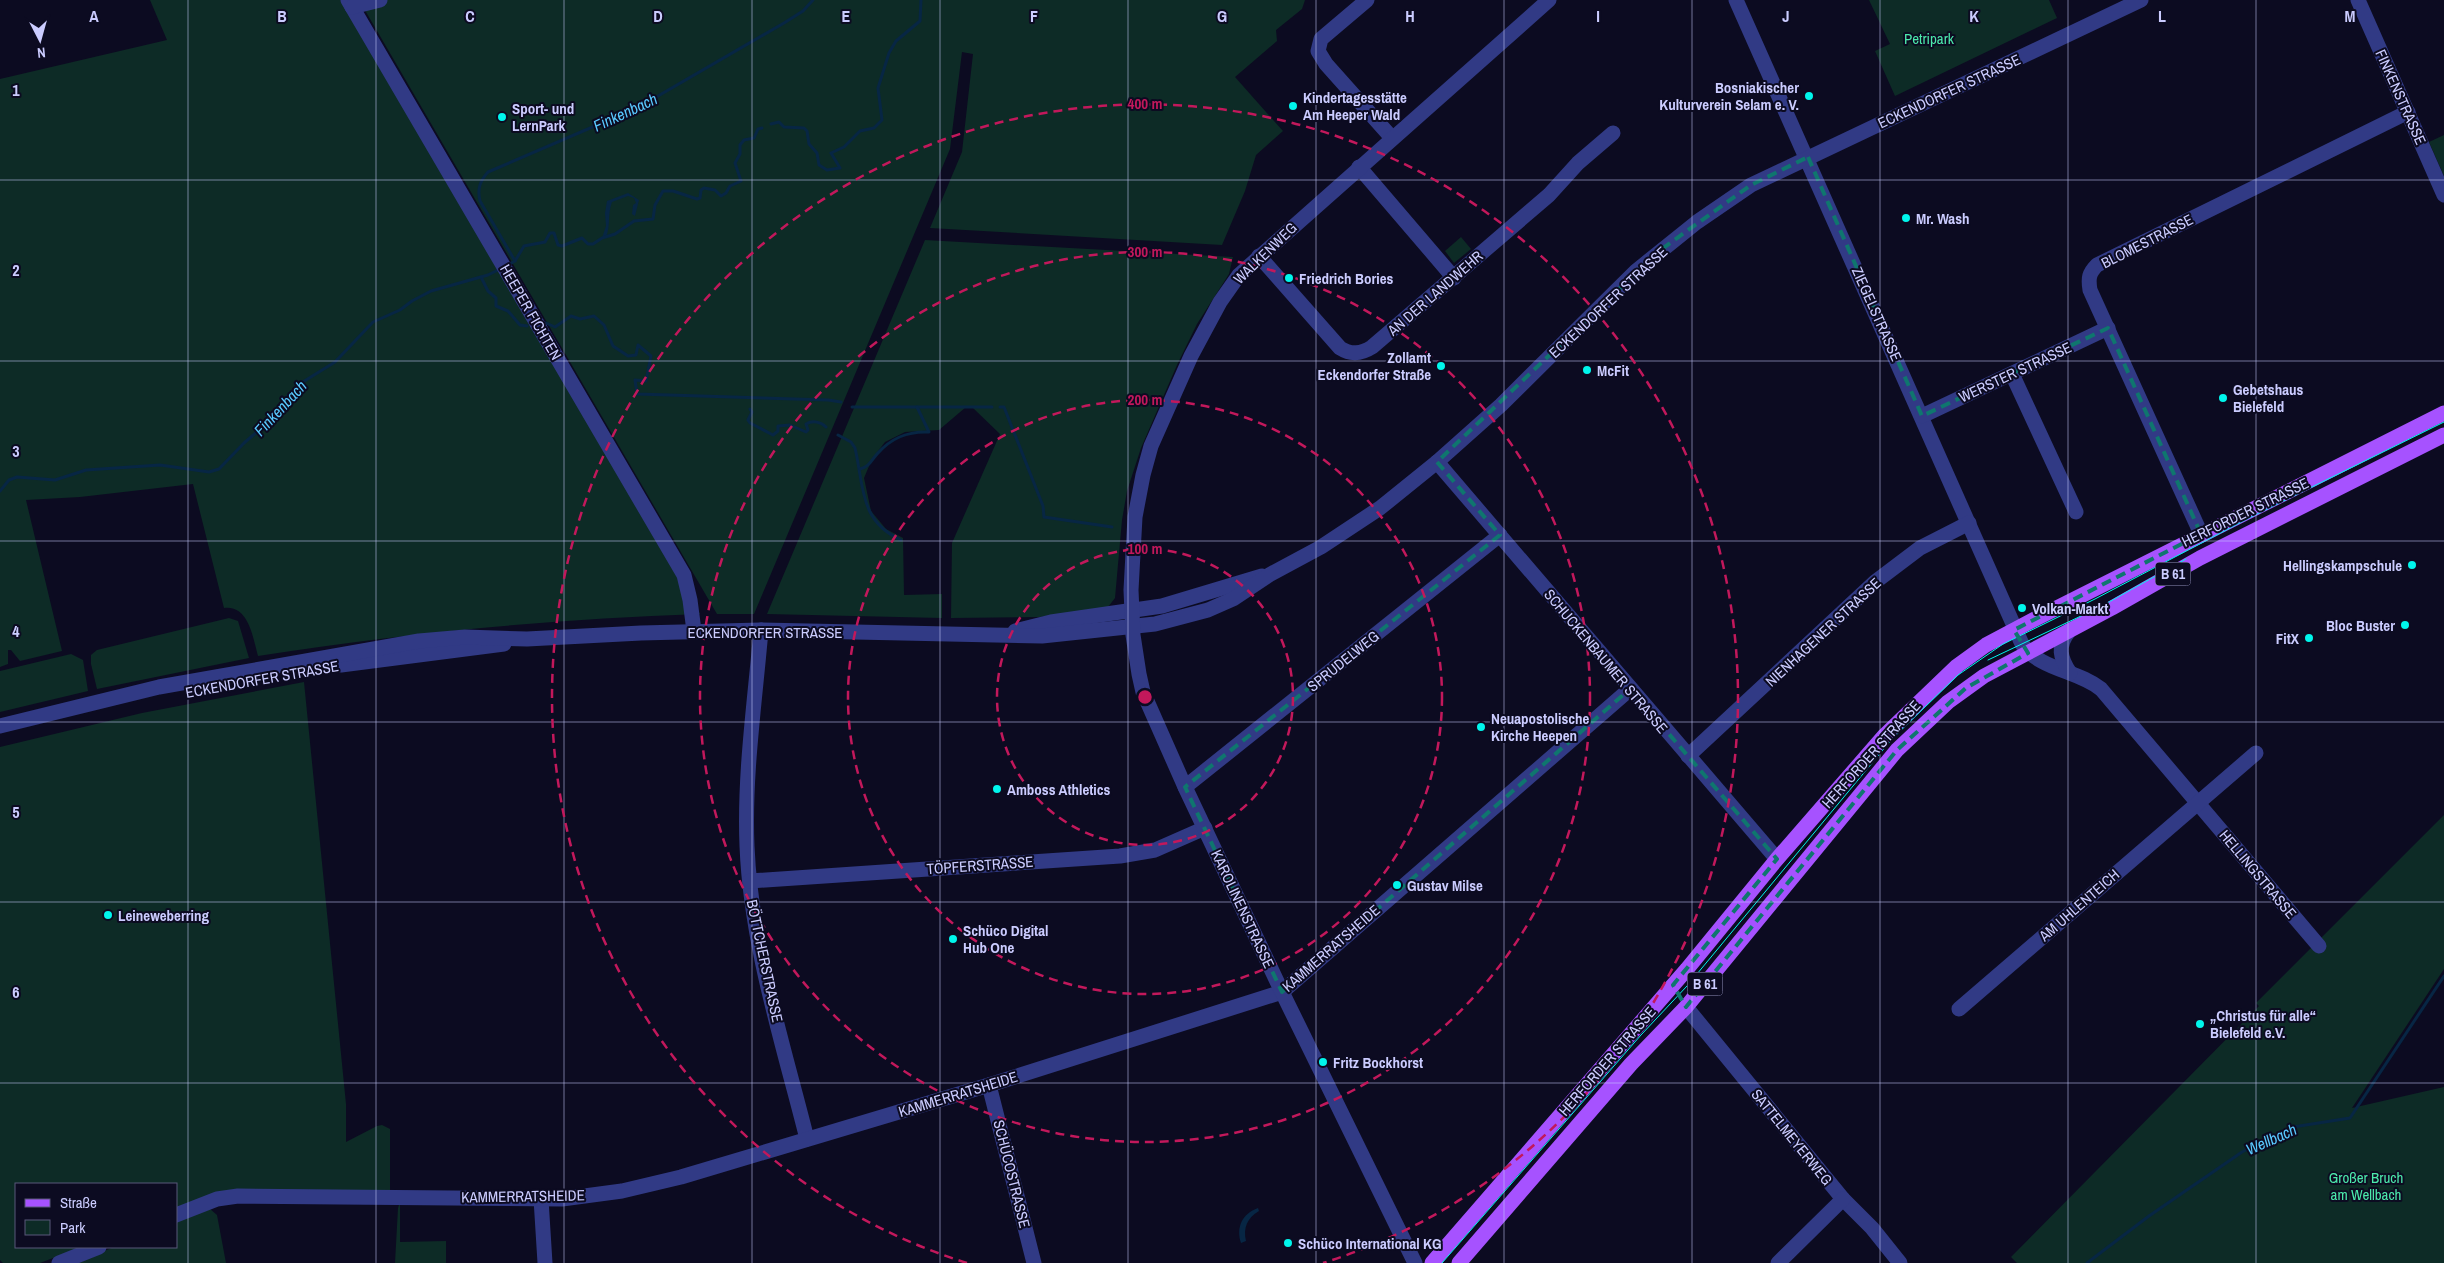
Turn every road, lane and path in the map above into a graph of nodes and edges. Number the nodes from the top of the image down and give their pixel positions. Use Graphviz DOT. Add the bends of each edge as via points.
graph roads {
  1 [pos="380,0"];
  2 [pos="1367,0"];
  3 [pos="1549,0"];
  4 [pos="1736,0"];
  5 [pos="2141,0"];
  6 [pos="2358,0"];
  7 [pos="350,3"];
  8 [pos="2408,112"];
  9 [pos="1613,132"];
  10 [pos="1392,138"];
  11 [pos="1808,157"];
  12 [pos="1359,167"];
  13 [pos="2444,195"];
  14 [pos="1259,256"];
  15 [pos="1454,278"];
  16 [pos="2108,328"];
  17 [pos="2012,374"];
  18 [pos="2444,413"];
  19 [pos="1922,416"];
  20 [pos="2444,436"];
  21 [pos="1436,462"];
  22 [pos="2076,512"];
  23 [pos="1969,523"];
  24 [pos="2201,534"];
  25 [pos="1500,535"];
  26 [pos="1269,575"];
  27 [pos="1131,612"];
  28 [pos="1132,628"];
  29 [pos="761,630"];
  30 [pos="2014,630"];
  31 [pos="694,631"];
  32 [pos="2069,631"];
  33 [pos="1002,634"];
  34 [pos="527,639"];
  35 [pos="2028,653"];
  36 [pos="2070,673"];
  37 [pos="1630,690"];
  38 [pos="0,726"];
  39 [pos="0,735"];
  40 [pos="2256,753"];
  41 [pos="1688,756"];
  42 [pos="1185,787"];
  43 [pos="2198,802"];
  44 [pos="1205,828"];
  45 [pos="1777,859"];
  46 [pos="750,881"];
  47 [pos="2319,946"];
  48 [pos="1673,985"];
  49 [pos="1282,992"];
  50 [pos="1686,1007"];
  51 [pos="1959,1009"];
  52 [pos="989,1085"];
  53 [pos="807,1139"];
  54 [pos="541,1199"];
  55 [pos="1843,1199"];
  56 [pos="178,1214"];
  57 [pos="96,1248"];
  58 [pos="59,1263"];
  59 [pos="545,1263"];
  60 [pos="1034,1263"];
  61 [pos="1415,1263"];
  62 [pos="1432,1263"];
  63 [pos="1459,1263"];
  64 [pos="1778,1263"];
  65 [pos="1900,1263"];
  1 -- 7 [label="street"];
  2 -- 10 [label="street" via="1321,39 1318,51"];
  3 -- 10 [label="street, WALKENWEG"];
  4 -- 11 [label="street, ZIEGELSTRASSE"];
  5 -- 11 [label="street, ECKENDORFER STRASSE"];
  6 -- 8 [label="street, FINKENSTRASSE"];
  7 -- 31 [label="street, HEEPER FICHTEN" via="684,576"];
  8 -- 13 [label="street, FINKENSTRASSE"];
  8 -- 16 [label="street, BLOMESTRASSE" via="2097,264 2088,280"];
  9 -- 15 [label="street, AN DER LANDWEHR" via="1549,195"];
  10 -- 12 [label="street, WALKENWEG"];
  11 -- 19 [label="street, ZIEGELSTRASSE"];
  11 -- 21 [label="street, ECKENDORFER STRASSE" via="1750,185 1659,252 1501,405"];
  12 -- 14 [label="street, WALKENWEG"];
  12 -- 15 [label="street"];
  14 -- 15 [label="street, AN DER LANDWEHR" via="1340,348 1355,354 1372,347"];
  14 -- 27 [label="street, WALKENWEG" via="1220,302 1191,356 1151,446 1135,517"];
  16 -- 17 [label="street, WERSTER STRASSE"];
  16 -- 24 [label="street, BLOMESTRASSE"];
  17 -- 19 [label="street, WERSTER STRASSE"];
  17 -- 22 [label="street"];
  18 -- 24 [label="main road, HERFORDER STRASSE / B 61"];
  19 -- 23 [label="street, ZIEGELSTRASSE"];
  20 -- 32 [label="main road, HERFORDER STRASSE / B 61" via="2245,534"];
  21 -- 25 [label="street, SCHUCKENBAUMER STRASSE"];
  21 -- 26 [label="street, ECKENDORFER STRASSE" via="1356,526"];
  23 -- 30 [label="street, ZIEGELSTRASSE"];
  23 -- 41 [label="street, NIENHAGENER STRASSE" via="1920,548 1875,582"];
  24 -- 30 [label="main road, HERFORDER STRASSE / B 61"];
  25 -- 37 [label="street, SCHUCKENBAUMER STRASSE"];
  25 -- 42 [label="street, SPRUDELWEG"];
  26 -- 27 [label="street, ECKENDORFER STRASSE"];
  26 -- 28 [label="street, ECKENDORFER STRASSE" via="1250,589 1208,610"];
  27 -- 28 [label="street, WALKENWEG"];
  27 -- 33 [label="street, ECKENDORFER STRASSE" via="1051,622"];
  28 -- 33 [label="street, ECKENDORFER STRASSE" via="1042,636"];
  28 -- 42 [label="street, KAROLINENSTRASSE" via="1143,692"];
  29 -- 31 [label="street, ECKENDORFER STRASSE"];
  29 -- 33 [label="street, ECKENDORFER STRASSE"];
  29 -- 46 [label="street, BÖTTCHERSTRASSE" via="748,789"];
  30 -- 35 [label="street, ZIEGELSTRASSE"];
  30 -- 45 [label="main road, HERFORDER STRASSE / B 61" via="1971,655 1922,697"];
  31 -- 34 [label="street, ECKENDORFER STRASSE"];
  32 -- 35 [label="main road, HERFORDER STRASSE / B 61"];
  32 -- 36 [label="street" via="2060,653"];
  34 -- 38 [label="street, ECKENDORFER STRASSE" via="465,638 402,643 159,688"];
  34 -- 39 [label="street, ECKENDORFER STRASSE" via="257,678 98,710"];
  35 -- 36 [label="street, HELLINGSTRASSE"];
  35 -- 50 [label="main road, HERFORDER STRASSE / B 61" via="1966,688 1897,750"];
  36 -- 43 [label="street, HELLINGSTRASSE" via="2101,688"];
  37 -- 41 [label="street, SCHUCKENBAUMER STRASSE"];
  37 -- 49 [label="street, KAMMERRATSHEIDE"];
  40 -- 43 [label="street"];
  41 -- 45 [label="street, SCHUCKENBAUMER STRASSE"];
  42 -- 44 [label="street, KAROLINENSTRASSE"];
  43 -- 47 [label="street, HELLINGSTRASSE"];
  43 -- 51 [label="street, AM UHLENTEICH"];
  44 -- 46 [label="street, TÖPFERSTRASSE" via="1155,850 1120,856"];
  44 -- 49 [label="street, KAROLINENSTRASSE"];
  45 -- 48 [label="main road, HERFORDER STRASSE / B 61"];
  46 -- 53 [label="street, BÖTTCHERSTRASSE" via="761,956"];
  48 -- 50 [label="main road"];
  48 -- 62 [label="main road, HERFORDER STRASSE / B 61"];
  49 -- 52 [label="street, KAMMERRATSHEIDE"];
  49 -- 61 [label="street, KAROLINENSTRASSE"];
  50 -- 55 [label="street, SATTELMEYERWEG"];
  50 -- 63 [label="main road, HERFORDER STRASSE / B 61" via="1625,1071"];
  52 -- 53 [label="street, KAMMERRATSHEIDE"];
  52 -- 60 [label="street, SCHÜCOSTRASSE"];
  53 -- 54 [label="street, KAMMERRATSHEIDE" via="638,1188"];
  54 -- 56 [label="street, KAMMERRATSHEIDE" via="238,1196 217,1199"];
  54 -- 59 [label="street"];
  55 -- 64 [label="street"];
  55 -- 65 [label="street, SATTELMEYERWEG"];
  57 -- 58 [label="street"];
}
